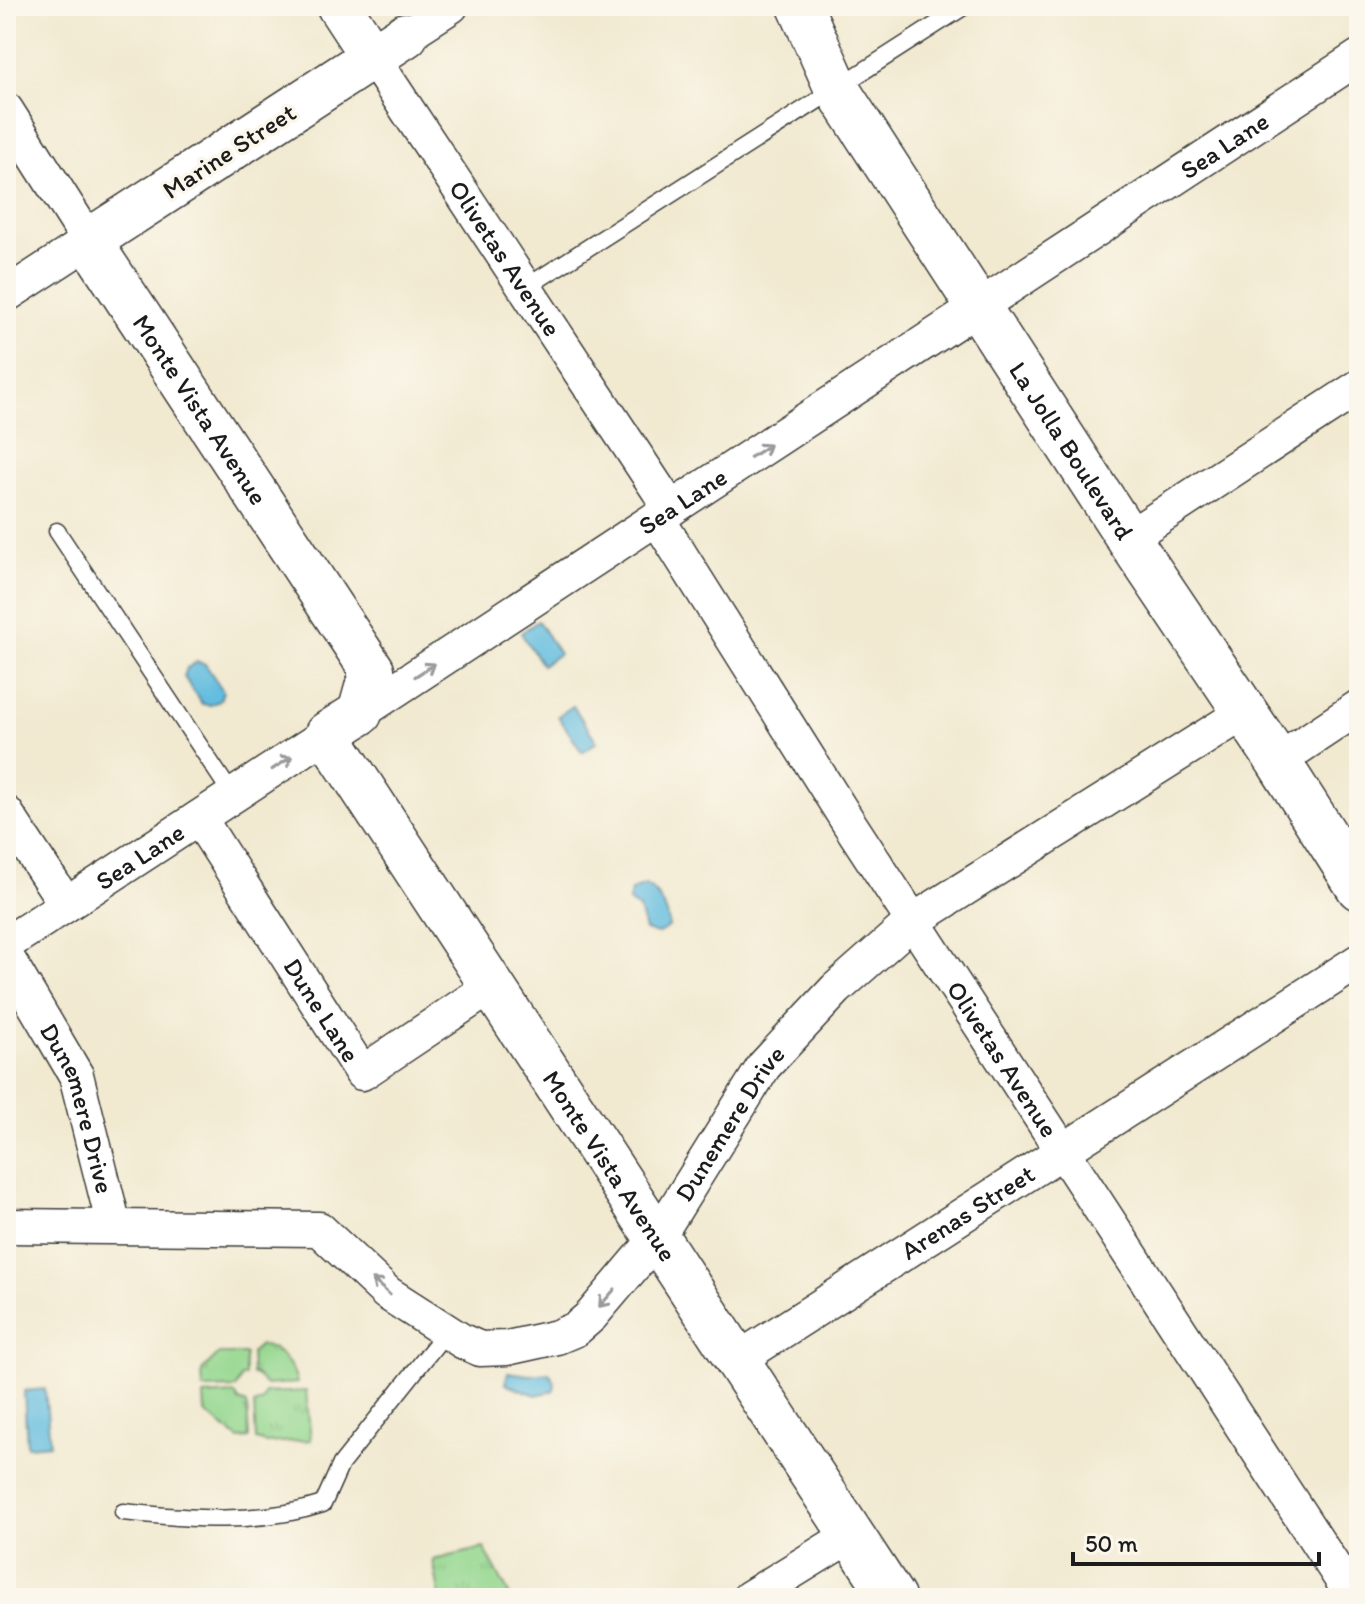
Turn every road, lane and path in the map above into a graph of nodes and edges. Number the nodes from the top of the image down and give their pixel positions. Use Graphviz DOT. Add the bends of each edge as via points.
graph roads {
  1 [pos="339,6"];
  2 [pos="451,6"];
  3 [pos="965,6"];
  4 [pos="806,13"];
  5 [pos="390,47"];
  6 [pos="1359,57"];
  7 [pos="837,89"];
  8 [pos="6,110"];
  9 [pos="89,241"];
  10 [pos="525,288"];
  11 [pos="6,295"];
  12 [pos="979,306"];
  13 [pos="1359,387"];
  14 [pos="664,514"];
  15 [pos="57,531"];
  16 [pos="1128,538"];
  17 [pos="1359,707"];
  18 [pos="1245,712"];
  19 [pos="343,724"];
  20 [pos="1278,761"];
  21 [pos="233,796"];
  22 [pos="6,813"];
  23 [pos="199,818"];
  24 [pos="1359,888"];
  25 [pos="66,904"];
  26 [pos="913,921"];
  27 [pos="6,944"];
  28 [pos="6,956"];
  29 [pos="1359,961"];
  30 [pos="492,986"];
  31 [pos="1064,1151"];
  32 [pos="6,1226"];
  33 [pos="114,1226"];
  34 [pos="657,1238"];
  35 [pos="446,1332"];
  36 [pos="737,1360"];
  37 [pos="123,1512"];
  38 [pos="851,1535"];
  39 [pos="749,1598"];
  40 [pos="893,1598"];
  41 [pos="1354,1598"];
  1 -- 5 [label="street, Olivetas Avenue"];
  2 -- 5 [label="street, Marine Street"];
  3 -- 7 [label="lane"];
  4 -- 7 [label="street, La Jolla Boulevard"];
  5 -- 9 [label="street, Marine Street"];
  5 -- 10 [label="street, Olivetas Avenue"];
  6 -- 12 [label="street, Sea Lane"];
  7 -- 10 [label="lane"];
  7 -- 12 [label="street, La Jolla Boulevard"];
  8 -- 9 [label="street, Monte Vista Avenue"];
  9 -- 11 [label="street, Marine Street"];
  9 -- 19 [label="street, Monte Vista Avenue" via="372,670"];
  10 -- 14 [label="street, Olivetas Avenue"];
  14 -- 12 [label="street, Sea Lane, one-way"];
  12 -- 16 [label="street, La Jolla Boulevard"];
  13 -- 16 [label="street"];
  19 -- 14 [label="street, Sea Lane, one-way"];
  14 -- 26 [label="street, Olivetas Avenue"];
  15 -- 21 [label="lane"];
  16 -- 18 [label="street, La Jolla Boulevard"];
  17 -- 20 [label="street"];
  18 -- 20 [label="street, La Jolla Boulevard"];
  18 -- 26 [label="street, Dunemere Drive"];
  21 -- 19 [label="street, Sea Lane, one-way"];
  19 -- 30 [label="street, Monte Vista Avenue"];
  20 -- 24 [label="street, La Jolla Boulevard"];
  21 -- 23 [label="street, Sea Lane"];
  22 -- 25 [label="street"];
  23 -- 25 [label="street, Sea Lane"];
  23 -- 30 [label="street, Dune Lane" via="362,1073"];
  25 -- 27 [label="street, Sea Lane"];
  26 -- 31 [label="street, Olivetas Avenue"];
  26 -- 34 [label="street, Dunemere Drive" via="836,989 764,1066"];
  28 -- 33 [label="street, Dunemere Drive" via="76,1075"];
  29 -- 31 [label="street, Arenas Street"];
  30 -- 34 [label="street, Monte Vista Avenue"];
  31 -- 36 [label="street, Arenas Street"];
  31 -- 41 [label="street, Olivetas Avenue"];
  32 -- 33 [label="street, Dunemere Drive"];
  35 -- 33 [label="street, Dunemere Drive, one-way" via="387,1293 319,1229"];
  34 -- 35 [label="street, Dunemere Drive, one-way" via="576,1329 507,1348 480,1349"];
  34 -- 36 [label="street, Monte Vista Avenue"];
  35 -- 37 [label="lane" via="341,1464 323,1504 298,1512 201,1520"];
  36 -- 38 [label="street, Monte Vista Avenue"];
  38 -- 39 [label="street"];
  38 -- 40 [label="street, Monte Vista Avenue"];
}
